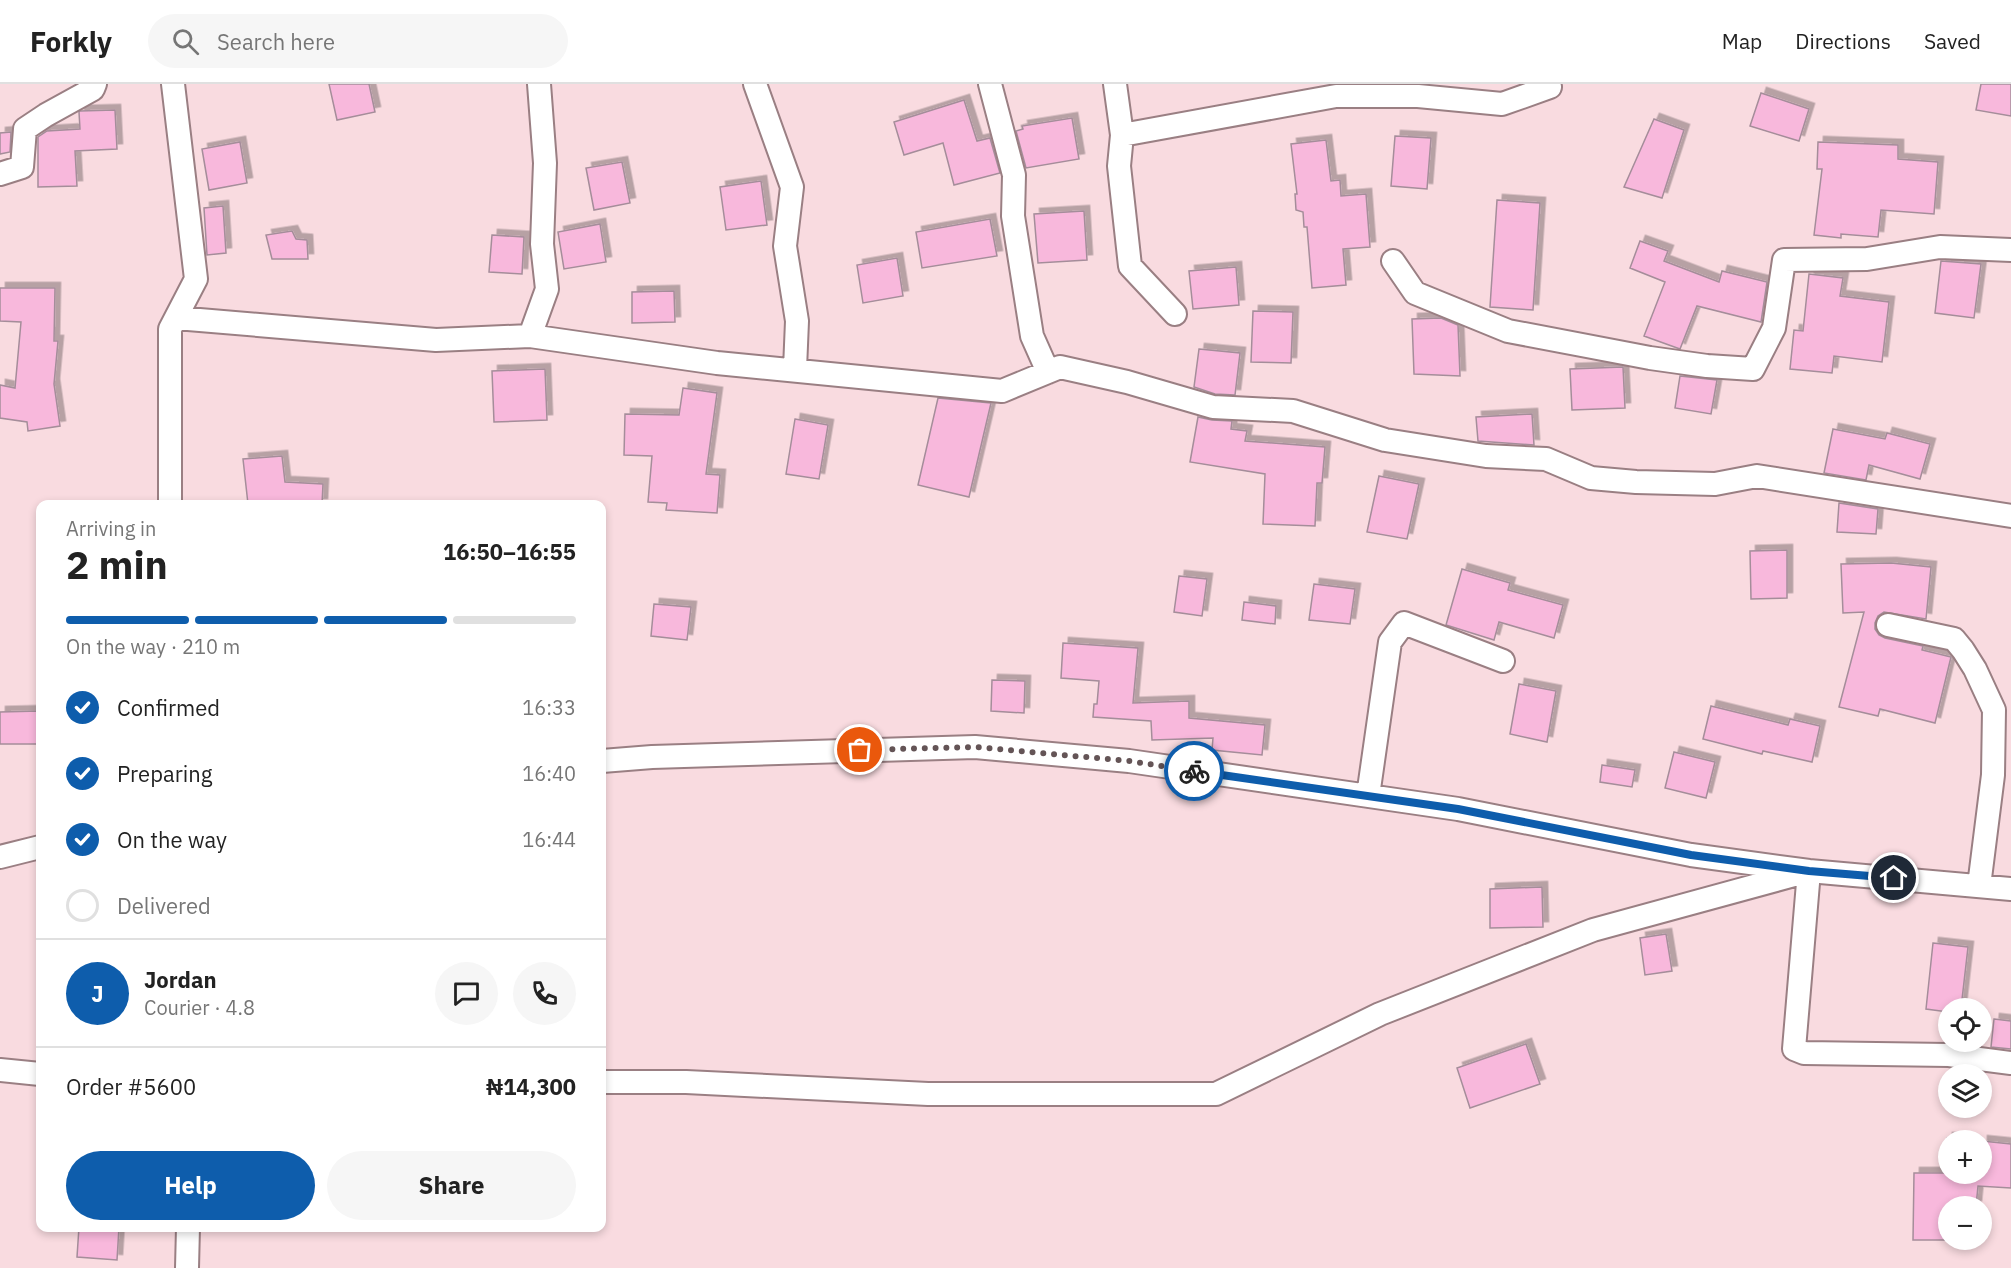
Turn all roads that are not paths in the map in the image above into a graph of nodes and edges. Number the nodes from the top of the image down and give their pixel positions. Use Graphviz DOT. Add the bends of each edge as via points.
graph roads {
  1 [pos="95,84"];
  2 [pos="173,84"];
  3 [pos="539,84"];
  4 [pos="755,84"];
  5 [pos="990,84"];
  6 [pos="1115,84"];
  7 [pos="1550,87"];
  8 [pos="1122,135"];
  9 [pos="0,174"];
  10 [pos="2011,250"];
  11 [pos="1393,261"];
  12 [pos="1175,314"];
  13 [pos="176,318"];
  14 [pos="530,336"];
  15 [pos="795,369"];
  16 [pos="1048,372"];
  17 [pos="170,500"];
  18 [pos="2011,516"];
  19 [pos="1888,625"];
  20 [pos="1503,660"];
  21 [pos="606,761"];
  22 [pos="1368,796"];
  23 [pos="36,848"];
  24 [pos="0,857"];
  25 [pos="1809,871"];
  26 [pos="1979,886"];
  27 [pos="2011,889"];
  28 [pos="2011,1063"];
  29 [pos="0,1070"];
  30 [pos="36,1074"];
  31 [pos="606,1083"];
  32 [pos="188,1232"];
  33 [pos="188,1268"];
  1 -- 9 [label="street" via="93,90 26,129 22,167"];
  2 -- 13 [label="street" via="196,279"];
  3 -- 14 [label="street" via="544,163 542,244 547,289"];
  4 -- 15 [label="street" via="792,187 785,246 797,321"];
  5 -- 16 [label="street" via="1014,175 1013,216 1032,336"];
  6 -- 8 [label="street"];
  7 -- 8 [label="street" via="1502,104 1418,96 1336,96"];
  8 -- 12 [label="street" via="1119,166 1130,266"];
  10 -- 11 [label="street" via="1940,247 1867,259 1784,260 1774,328 1753,369 1650,358 1509,331 1415,293"];
  13 -- 14 [label="street" via="436,340"];
  13 -- 17 [label="street" via="170,329"];
  14 -- 15 [label="street" via="717,363"];
  15 -- 16 [label="street" via="1002,391"];
  16 -- 18 [label="street" via="1060,367 1213,407 1293,411 1386,440 1486,456 1546,459 1591,478 1715,484 1757,476"];
  19 -- 26 [label="street" via="1954,639 1975,669 1994,710 1992,775"];
  20 -- 22 [label="street" via="1404,623 1390,642"];
  21 -- 22 [label="street" via="975,747 1129,761"];
  22 -- 25 [label="street" via="1458,809 1691,855"];
  23 -- 24 [label="street"];
  25 -- 26 [label="street"];
  25 -- 28 [label="street" via="1794,1050 1949,1055"];
  25 -- 31 [label="street" via="1593,930 1380,1014 1216,1094 928,1094 686,1082"];
  26 -- 27 [label="street"];
  29 -- 30 [label="street"];
  32 -- 33 [label="street"];
}
